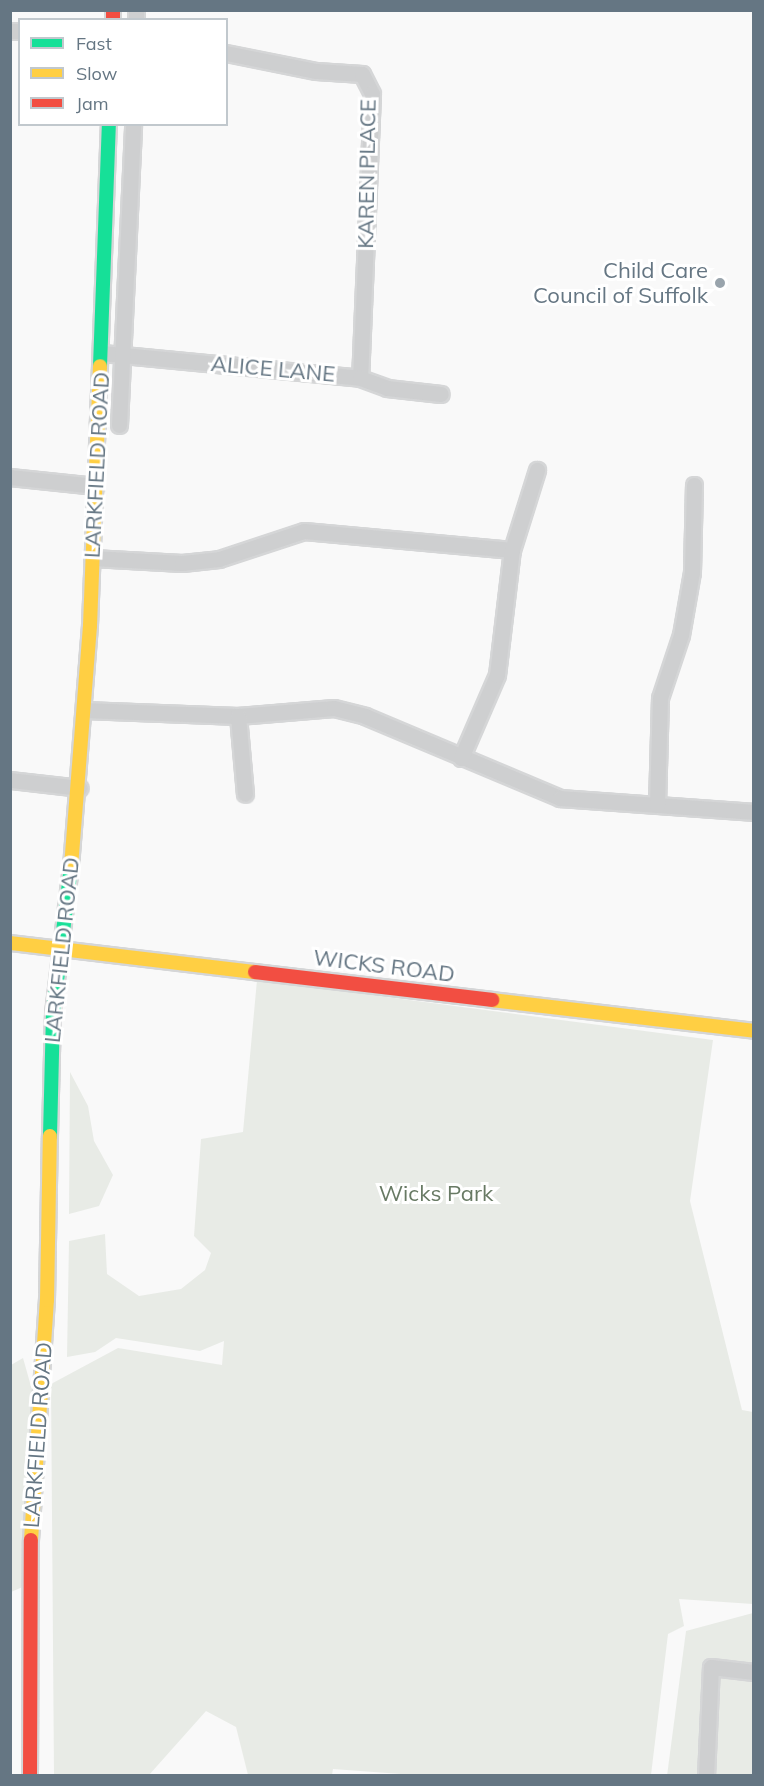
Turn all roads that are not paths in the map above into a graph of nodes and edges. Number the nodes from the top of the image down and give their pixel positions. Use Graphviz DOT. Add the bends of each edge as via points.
graph roads {
  1 [pos="228,52"];
  2 [pos="109,126"];
  3 [pos="133,126"];
  4 [pos="102,353"];
  5 [pos="125,355"];
  6 [pos="360,378"];
  7 [pos="441,394"];
  8 [pos="119,425"];
  9 [pos="537,470"];
  10 [pos="10,477"];
  11 [pos="96,486"];
  12 [pos="694,486"];
  13 [pos="512,550"];
  14 [pos="92,558"];
  15 [pos="84,710"];
  16 [pos="238,716"];
  17 [pos="461,758"];
  18 [pos="10,780"];
  19 [pos="80,788"];
  20 [pos="245,794"];
  21 [pos="657,805"];
  22 [pos="753,812"];
  23 [pos="10,943"];
  24 [pos="59,949"];
  25 [pos="753,1031"];
  26 [pos="753,1672"];
  27 [pos="30,1776"];
  28 [pos="706,1776"];
  1 -- 6 [label="street, KAREN PLACE" via="316,71 362,74 372,94"];
  2 -- 4 [label="main road, LARKFIELD ROAD"];
  3 -- 5 [label="street, LARKFIELD ROAD"];
  4 -- 5 [label="street, ALICE LANE"];
  4 -- 11 [label="main road, LARKFIELD ROAD"];
  5 -- 6 [label="street, ALICE LANE"];
  5 -- 8 [label="street, LARKFIELD ROAD"];
  6 -- 7 [label="street, ALICE LANE" via="387,388"];
  9 -- 13 [label="street"];
  10 -- 11 [label="street"];
  11 -- 14 [label="main road, LARKFIELD ROAD"];
  12 -- 21 [label="street" via="692,572 681,635 660,698"];
  13 -- 14 [label="street" via="304,531 219,559 182,563"];
  13 -- 17 [label="street" via="497,675"];
  14 -- 15 [label="main road, LARKFIELD ROAD"];
  15 -- 16 [label="street"];
  15 -- 19 [label="main road, LARKFIELD ROAD"];
  16 -- 17 [label="street" via="334,708 365,716"];
  16 -- 20 [label="street"];
  17 -- 21 [label="street" via="560,798"];
  18 -- 19 [label="street"];
  19 -- 24 [label="main road, LARKFIELD ROAD"];
  21 -- 22 [label="street"];
  23 -- 24 [label="main road, WICKS ROAD"];
  24 -- 25 [label="main road, WICKS ROAD"];
  24 -- 27 [label="main road, LARKFIELD ROAD" via="53,1013 47,1300 30,1554"];
  26 -- 28 [label="street" via="711,1667"];
}
